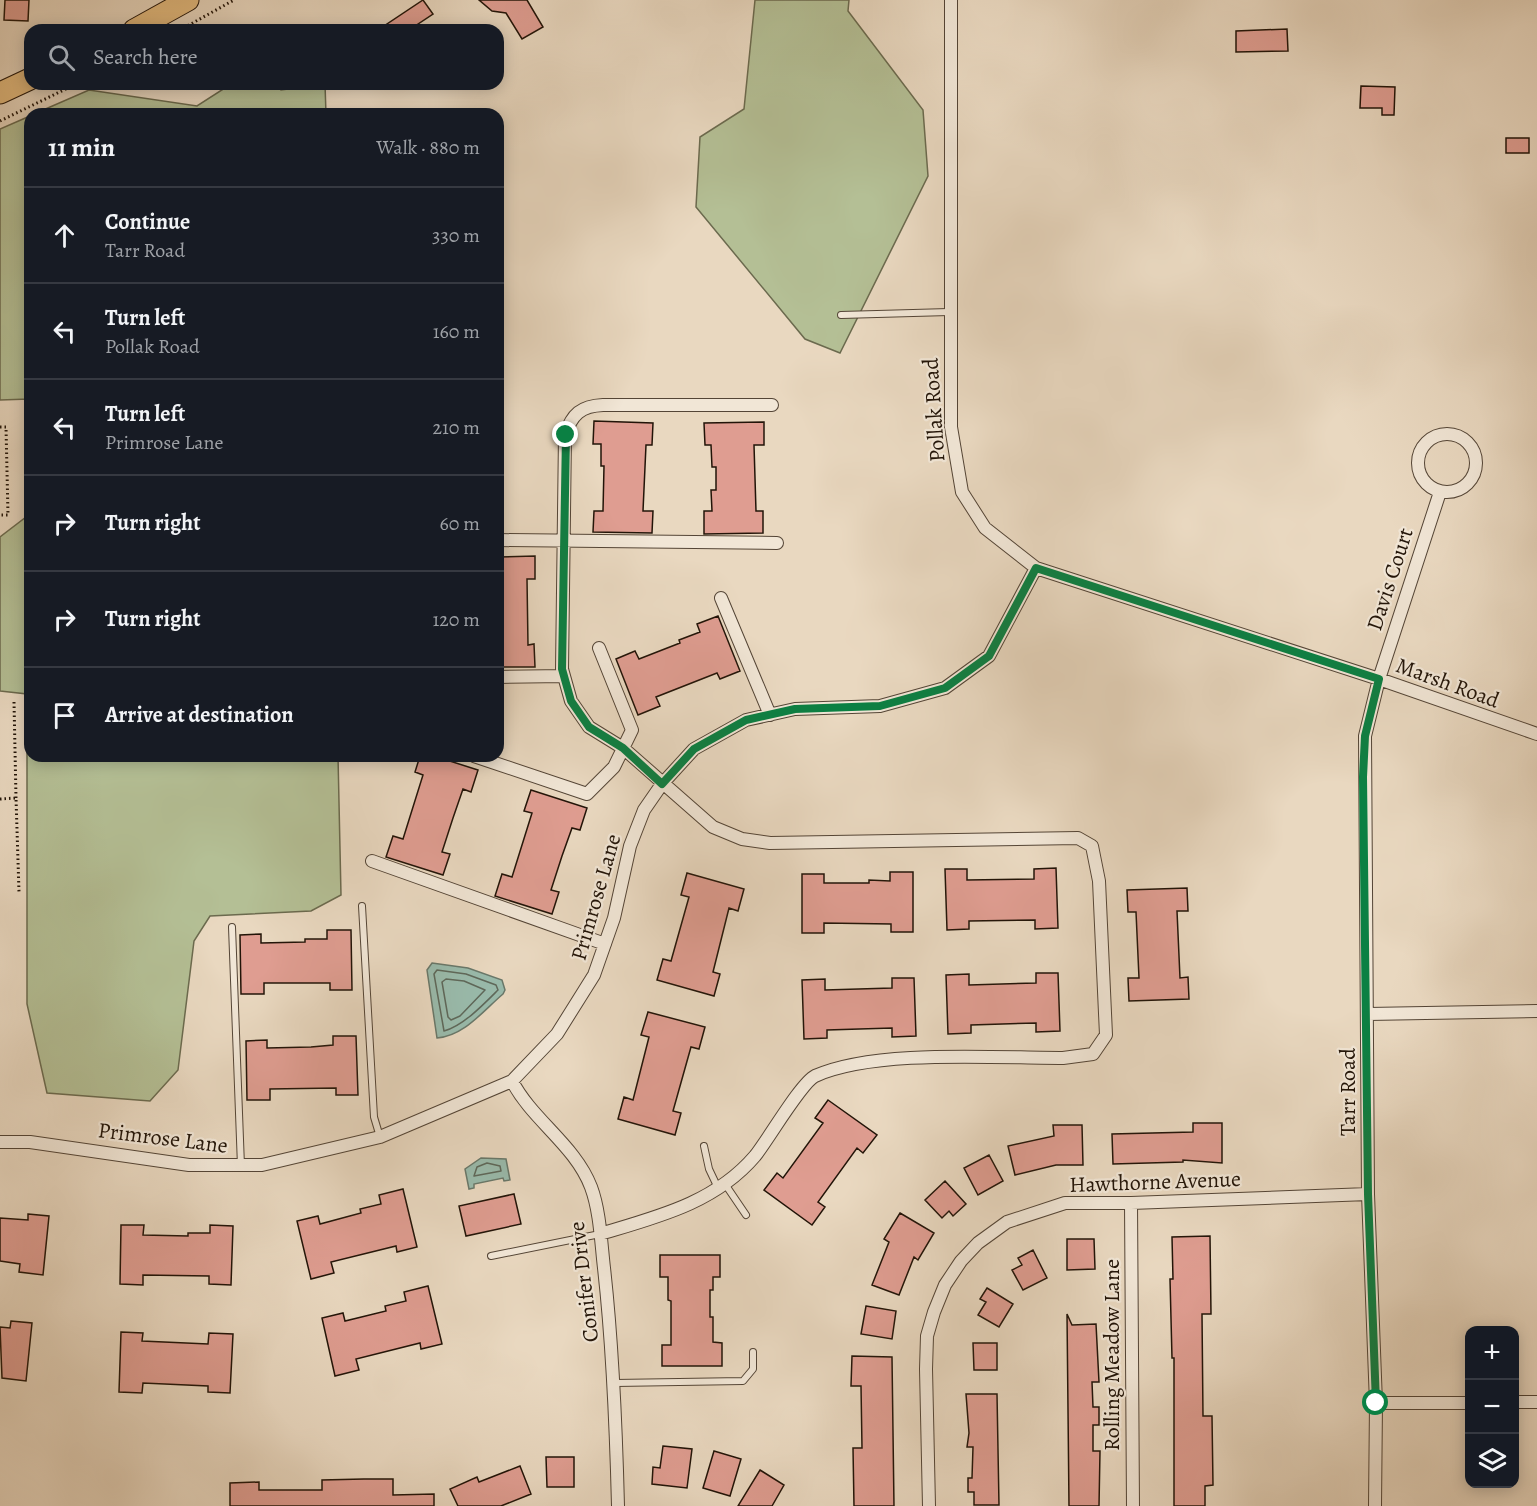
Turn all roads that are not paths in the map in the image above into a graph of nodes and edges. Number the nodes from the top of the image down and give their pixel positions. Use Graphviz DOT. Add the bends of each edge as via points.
graph roads {
  1 [pos="188,0"];
  2 [pos="951,0"];
  3 [pos="146,24"];
  4 [pos="24,83"];
  5 [pos="0,93"];
  6 [pos="948,312"];
  7 [pos="841,315"];
  8 [pos="772,405"];
  9 [pos="1440,492"];
  10 [pos="504,540"];
  11 [pos="564,540"];
  12 [pos="777,543"];
  13 [pos="1036,568"];
  14 [pos="721,598"];
  15 [pos="599,648"];
  16 [pos="504,676"];
  17 [pos="564,676"];
  18 [pos="1379,679"];
  19 [pos="770,715"];
  20 [pos="1537,734"];
  21 [pos="623,748"];
  22 [pos="492,762"];
  23 [pos="662,784"];
  24 [pos="372,861"];
  25 [pos="362,906"];
  26 [pos="232,927"];
  27 [pos="605,944"];
  28 [pos="1537,1011"];
  29 [pos="1368,1014"];
  30 [pos="512,1081"];
  31 [pos="380,1137"];
  32 [pos="0,1142"];
  33 [pos="704,1146"];
  34 [pos="241,1167"];
  35 [pos="722,1187"];
  36 [pos="1368,1194"];
  37 [pos="1131,1203"];
  38 [pos="746,1215"];
  39 [pos="600,1234"];
  40 [pos="491,1256"];
  41 [pos="753,1352"];
  42 [pos="615,1383"];
  43 [pos="1519,1402"];
  44 [pos="1537,1402"];
  45 [pos="1376,1403"];
  46 [pos="1465,1403"];
  47 [pos="618,1506"];
  48 [pos="928,1506"];
  49 [pos="1133,1506"];
  50 [pos="1375,1506"];
  1 -- 3 [label="highway"];
  2 -- 6 [label="street, Pollak Road"];
  4 -- 5 [label="highway"];
  6 -- 7 [label="lane"];
  6 -- 13 [label="street, Pollak Road" via="951,427 962,492 985,528"];
  8 -- 11 [label="street" via="586,406 571,419 566,435"];
  9 -- 9 [label="street" via="1424,481 1419,453 1440,434 1460,436 1474,449 1476,468 1467,485 1449,493"];
  9 -- 18 [label="street, Davis Court"];
  10 -- 11 [label="street"];
  11 -- 12 [label="street"];
  11 -- 17 [label="street"];
  13 -- 18 [label="street, Pollak Road"];
  13 -- 19 [label="street, Primrose Lane" via="989,656 945,688 880,706 795,709"];
  14 -- 19 [label="street"];
  15 -- 21 [label="street" via="632,730"];
  16 -- 17 [label="street"];
  17 -- 21 [label="street" via="571,701 589,727"];
  18 -- 20 [label="street, Marsh Road"];
  18 -- 29 [label="street, Tarr Road" via="1365,736"];
  19 -- 23 [label="street, Primrose Lane" via="746,720 694,749"];
  21 -- 22 [label="street" via="614,767 587,794"];
  21 -- 23 [label="street"];
  23 -- 27 [label="street, Primrose Lane" via="644,810 630,846"];
  23 -- 35 [label="street" via="713,827 742,839 770,843 1078,838 1092,846 1096,856 1106,1035 1092,1054 1063,1058 858,1062 812,1077 755,1156"];
  24 -- 27 [label="street"];
  25 -- 31 [label="lane" via="374,1117"];
  26 -- 34 [label="lane"];
  27 -- 30 [label="street, Primrose Lane" via="594,975 556,1034"];
  28 -- 29 [label="street"];
  29 -- 36 [label="street, Tarr Road"];
  30 -- 31 [label="street, Primrose Lane"];
  30 -- 39 [label="street, Conifer Drive" via="519,1095 575,1158 591,1187"];
  31 -- 34 [label="street, Primrose Lane" via="318,1154"];
  32 -- 34 [label="street, Primrose Lane" via="30,1142 189,1165"];
  33 -- 35 [label="lane" via="709,1169"];
  35 -- 38 [label="lane"];
  35 -- 39 [label="street" via="674,1212"];
  36 -- 37 [label="street, Hawthorne Avenue"];
  36 -- 45 [label="street, Tarr Road"];
  37 -- 48 [label="street, Hawthorne Avenue" via="1065,1203 1007,1222 961,1261 945,1285 927,1336"];
  37 -- 49 [label="street, Rolling Meadow Lane"];
  39 -- 40 [label="lane"];
  39 -- 42 [label="street, Conifer Drive"];
  41 -- 42 [label="lane" via="753,1369 743,1381"];
  42 -- 47 [label="street, Conifer Drive"];
  43 -- 44 [label="street"];
  45 -- 46 [label="street"];
  45 -- 50 [label="street, Tarr Road"];
}
